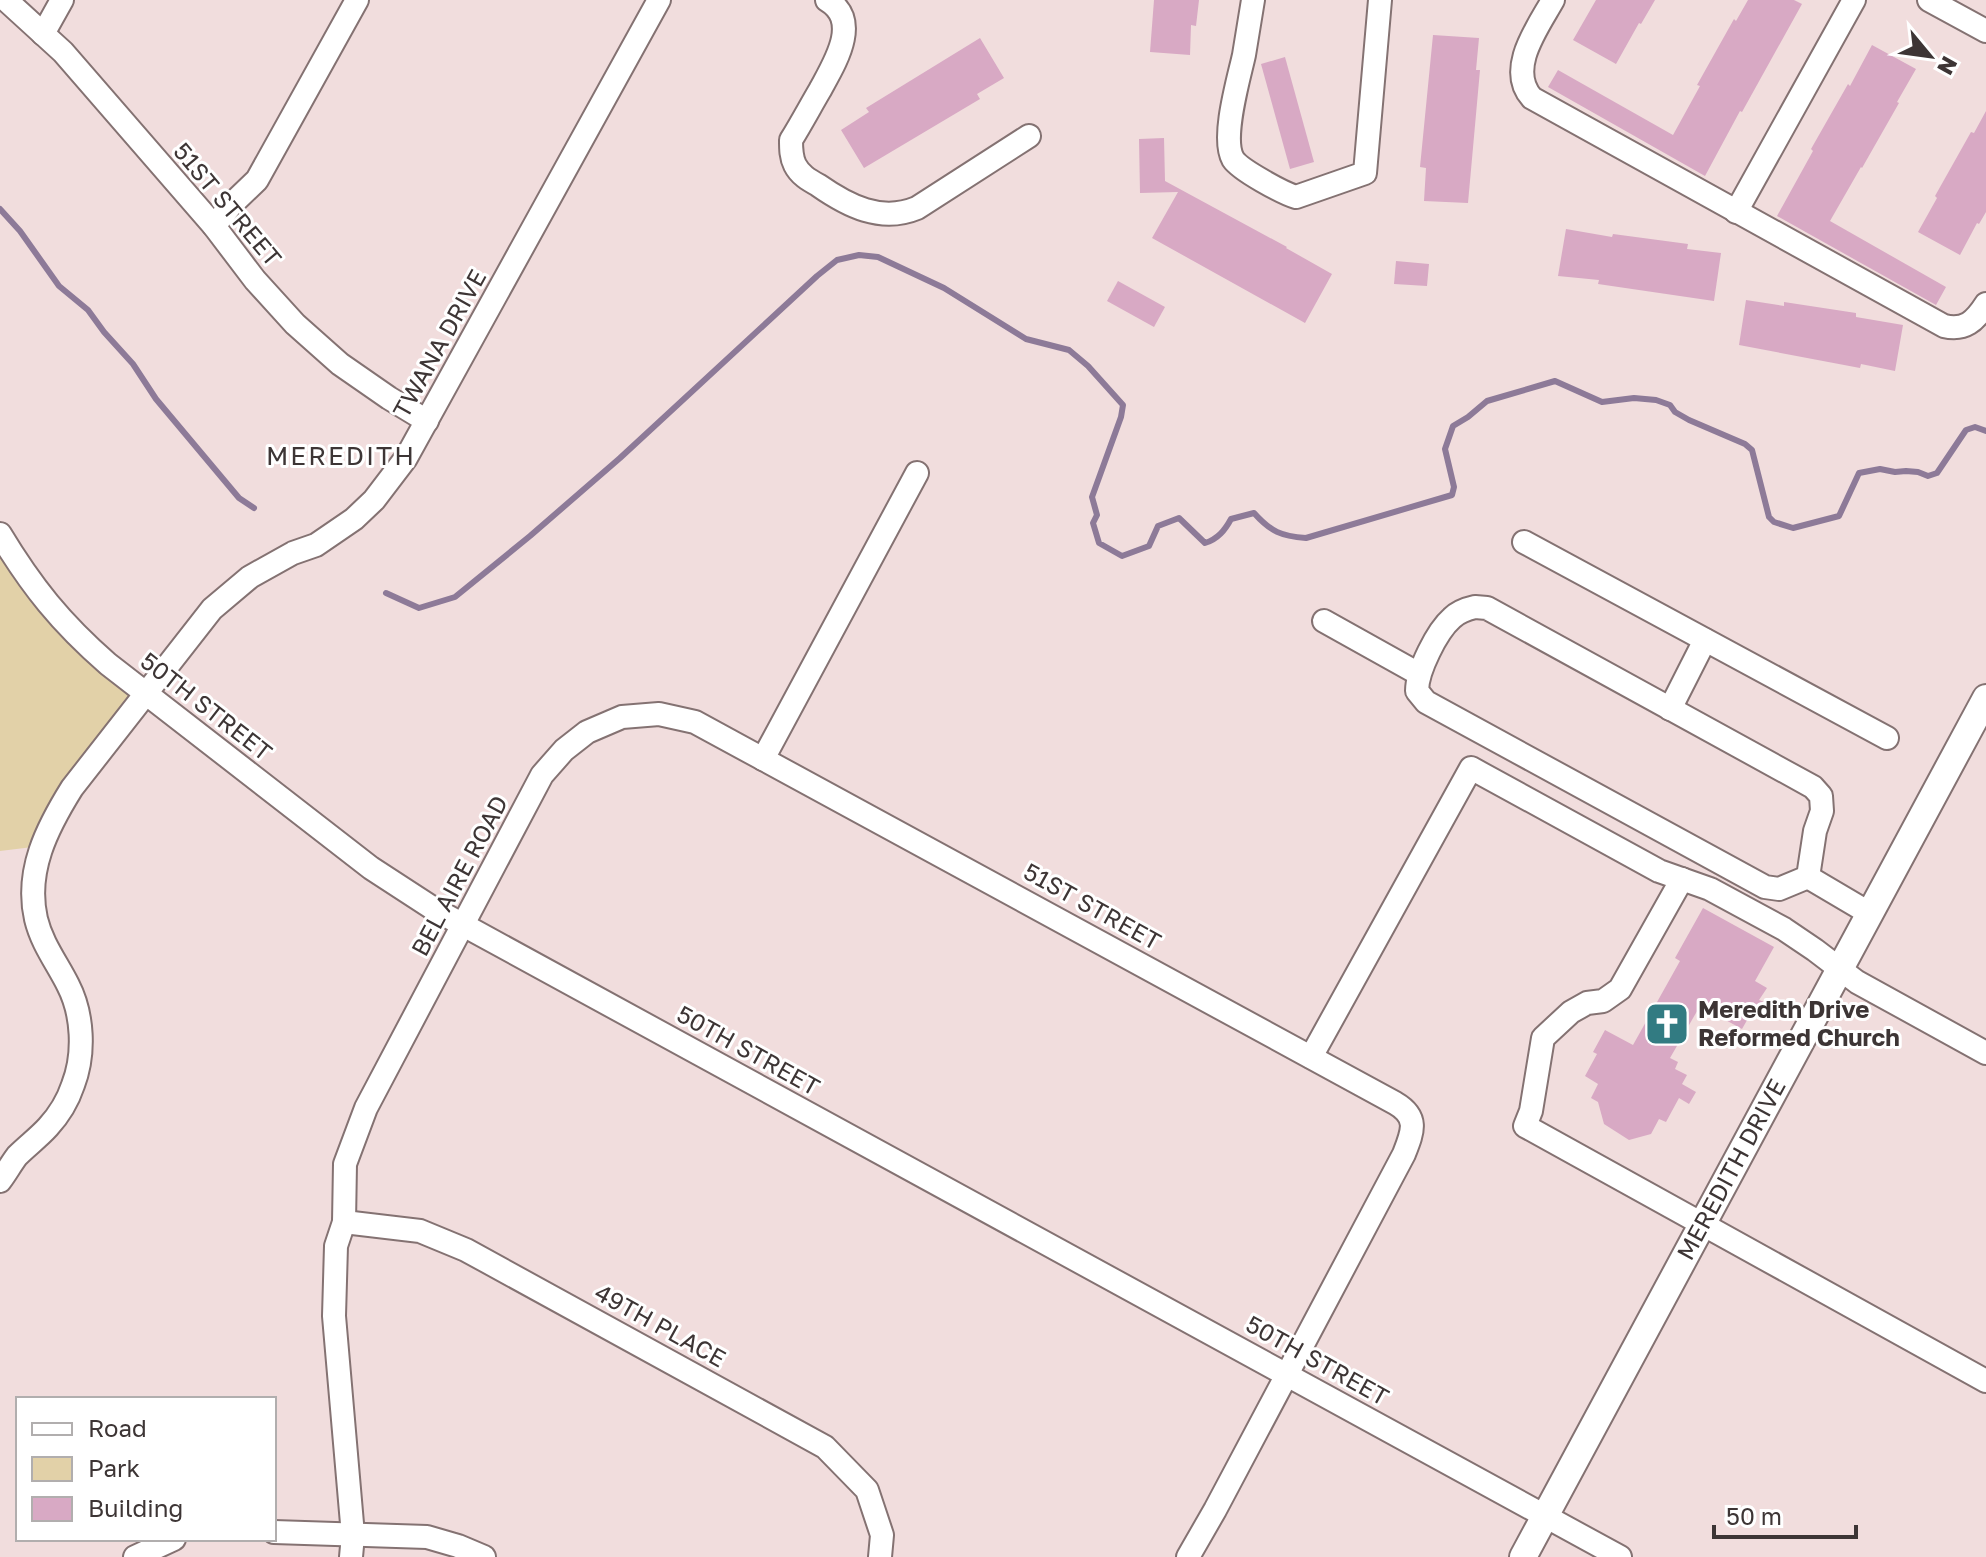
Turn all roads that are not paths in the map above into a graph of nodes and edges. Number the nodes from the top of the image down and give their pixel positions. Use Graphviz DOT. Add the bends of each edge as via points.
graph roads {
  1 [pos="6,0"];
  2 [pos="62,0"];
  3 [pos="357,0"];
  4 [pos="659,0"];
  5 [pos="827,0"];
  6 [pos="1253,0"];
  7 [pos="1380,0"];
  8 [pos="1553,0"];
  9 [pos="1854,0"];
  10 [pos="1929,0"];
  11 [pos="1986,31"];
  12 [pos="43,34"];
  13 [pos="1029,136"];
  14 [pos="1736,212"];
  15 [pos="214,226"];
  16 [pos="1986,304"];
  17 [pos="427,421"];
  18 [pos="917,473"];
  19 [pos="0,534"];
  20 [pos="1524,542"];
  21 [pos="1324,621"];
  22 [pos="1705,640"];
  23 [pos="1419,674"];
  24 [pos="146,693"];
  25 [pos="1986,698"];
  26 [pos="1670,709"];
  27 [pos="1887,738"];
  28 [pos="763,759"];
  29 [pos="1808,877"];
  30 [pos="1682,879"];
  31 [pos="1869,913"];
  32 [pos="464,925"];
  33 [pos="1839,970"];
  34 [pos="1986,1053"];
  35 [pos="1311,1057"];
  36 [pos="0,1181"];
  37 [pos="344,1222"];
  38 [pos="1702,1225"];
  39 [pos="1287,1374"];
  40 [pos="1986,1381"];
  41 [pos="1544,1516"];
  42 [pos="276,1532"];
  43 [pos="170,1541"];
  44 [pos="352,1546"];
  45 [pos="135,1557"];
  46 [pos="484,1557"];
  47 [pos="880,1557"];
  48 [pos="1188,1557"];
  49 [pos="1523,1557"];
  50 [pos="1620,1557"];
  1 -- 12 [label="street, 51ST STREET"];
  2 -- 12 [label="street"];
  3 -- 15 [label="street" via="257,180"];
  4 -- 17 [label="street, TWANA DRIVE"];
  5 -- 13 [label="street" via="840,11 843,42 791,140 791,151 800,173 834,197 869,212 902,214"];
  6 -- 7 [label="street" via="1234,95 1232,158 1296,197 1365,173"];
  8 -- 14 [label="street" via="1522,69 1532,98"];
  9 -- 14 [label="street"];
  10 -- 11 [label="street"];
  12 -- 15 [label="street, 51ST STREET"];
  14 -- 16 [label="street" via="1944,326 1973,322"];
  15 -- 17 [label="street, 51ST STREET" via="295,324 340,364"];
  17 -- 24 [label="street, TWANA DRIVE" via="374,500 316,545 250,577 212,609"];
  18 -- 28 [label="street"];
  19 -- 24 [label="street, 50TH STREET" via="78,638"];
  20 -- 22 [label="street"];
  21 -- 23 [label="street"];
  22 -- 26 [label="street"];
  22 -- 27 [label="street"];
  23 -- 26 [label="street" via="1454,615 1487,608"];
  23 -- 29 [label="street" via="1417,691 1426,702 1765,887 1779,889"];
  24 -- 32 [label="street, 50TH STREET" via="371,868"];
  24 -- 36 [label="street, TWANA DRIVE" via="72,788 41,846 33,894 36,919 77,1008 80,1058 64,1105"];
  25 -- 31 [label="main road, MEREDITH DRIVE"];
  26 -- 29 [label="street" via="1821,796"];
  28 -- 32 [label="street, BEL AIRE ROAD" via="695,722 659,714 622,717 587,732 542,775"];
  28 -- 35 [label="street, 51ST STREET"];
  29 -- 31 [label="street"];
  30 -- 33 [label="street" via="1784,929"];
  30 -- 35 [label="street" via="1471,768"];
  30 -- 38 [label="street" via="1620,989 1571,1012 1543,1038 1525,1126"];
  31 -- 33 [label="main road, MEREDITH DRIVE"];
  32 -- 37 [label="street, BEL AIRE ROAD" via="366,1108 345,1164"];
  32 -- 39 [label="street, 50TH STREET"];
  33 -- 34 [label="street"];
  33 -- 38 [label="main road, MEREDITH DRIVE"];
  35 -- 39 [label="street, 51ST STREET" via="1404,1108 1413,1128"];
  37 -- 44 [label="street, BEL AIRE ROAD" via="336,1246 334,1316"];
  37 -- 47 [label="street, 49TH PLACE" via="420,1231 466,1250 825,1447 867,1490 882,1535"];
  38 -- 40 [label="street"];
  38 -- 41 [label="main road, MEREDITH DRIVE"];
  39 -- 41 [label="street, 50TH STREET"];
  39 -- 48 [label="street"];
  41 -- 49 [label="main road, MEREDITH DRIVE"];
  41 -- 50 [label="street, 50TH STREET"];
  42 -- 44 [label="street"];
  43 -- 45 [label="street"];
  44 -- 46 [label="street" via="427,1537"];
}
